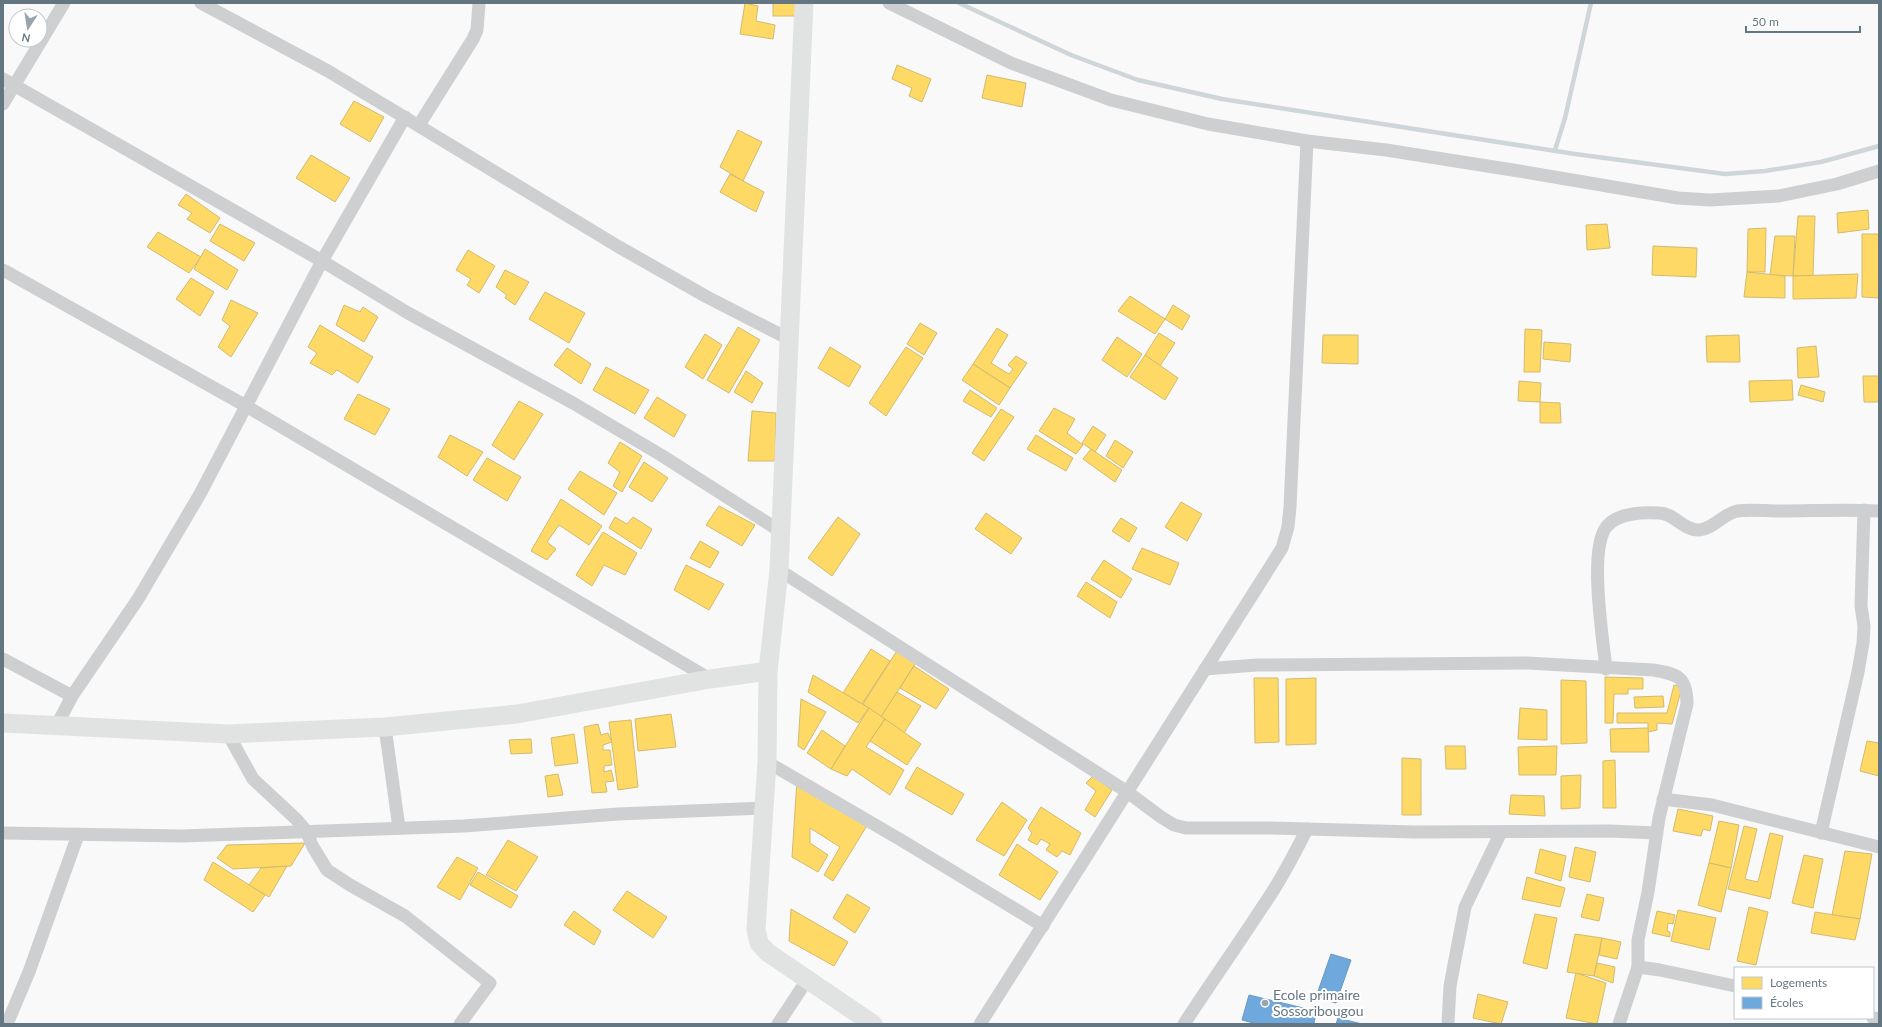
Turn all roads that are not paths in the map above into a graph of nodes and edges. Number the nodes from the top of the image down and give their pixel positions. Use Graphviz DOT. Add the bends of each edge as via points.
graph roads {
  1 [pos="64,3"];
  2 [pos="201,3"];
  3 [pos="480,3"];
  4 [pos="804,3"];
  5 [pos="889,3"];
  6 [pos="9,82"];
  7 [pos="3,104"];
  8 [pos="405,117"];
  9 [pos="419,125"];
  10 [pos="1307,141"];
  11 [pos="1879,171"];
  12 [pos="322,261"];
  13 [pos="3,270"];
  14 [pos="789,339"];
  15 [pos="246,406"];
  16 [pos="1864,510"];
  17 [pos="1879,511"];
  18 [pos="780,531"];
  19 [pos="779,570"];
  20 [pos="3,659"];
  21 [pos="1205,669"];
  22 [pos="1606,669"];
  23 [pos="768,671"];
  24 [pos="710,679"];
  25 [pos="72,696"];
  26 [pos="3,723"];
  27 [pos="56,727"];
  28 [pos="385,727"];
  29 [pos="228,734"];
  30 [pos="767,762"];
  31 [pos="1126,791"];
  32 [pos="1663,799"];
  33 [pos="764,808"];
  34 [pos="399,828"];
  35 [pos="1307,829"];
  36 [pos="306,831"];
  37 [pos="1500,832"];
  38 [pos="3,833"];
  39 [pos="1822,833"];
  40 [pos="1656,834"];
  41 [pos="78,835"];
  42 [pos="1879,846"];
  43 [pos="1043,926"];
  44 [pos="1638,967"];
  45 [pos="807,980"];
  46 [pos="1734,986"];
  47 [pos="8,1024"];
  48 [pos="460,1024"];
  49 [pos="778,1024"];
  50 [pos="873,1024"];
  51 [pos="980,1024"];
  52 [pos="1184,1024"];
  53 [pos="1448,1024"];
  54 [pos="1619,1024"];
  1 -- 6 [label="street"];
  2 -- 8 [label="street" via="328,71"];
  3 -- 9 [label="street" via="477,30 473,39"];
  4 -- 14 [label="street"];
  5 -- 10 [label="street" via="1011,63 1111,100 1208,124"];
  6 -- 7 [label="street"];
  6 -- 12 [label="street"];
  8 -- 9 [label="street"];
  8 -- 12 [label="street"];
  9 -- 14 [label="street" via="619,247 707,297"];
  10 -- 11 [label="street" via="1386,150 1678,198 1710,200 1779,196 1837,184"];
  10 -- 21 [label="street" via="1288,527 1282,548"];
  12 -- 15 [label="street"];
  12 -- 18 [label="street" via="408,313 661,454"];
  13 -- 15 [label="street"];
  14 -- 18 [label="street"];
  15 -- 24 [label="street"];
  15 -- 25 [label="street" via="200,494 138,599"];
  16 -- 17 [label="street"];
  16 -- 22 [label="street" via="1737,511 1699,530 1692,529 1670,515 1660,513 1622,516 1613,521 1604,530 1597,583"];
  16 -- 39 [label="street" via="1861,606 1863,643"];
  18 -- 19 [label="street"];
  19 -- 23 [label="street"];
  19 -- 31 [label="street"];
  20 -- 25 [label="street"];
  21 -- 22 [label="street" via="1257,665 1520,663"];
  21 -- 31 [label="street"];
  22 -- 32 [label="street" via="1653,670 1672,674 1682,681 1687,690 1687,704"];
  23 -- 24 [label="street"];
  23 -- 30 [label="street"];
  24 -- 28 [label="street" via="517,714"];
  25 -- 27 [label="street"];
  26 -- 27 [label="street"];
  27 -- 29 [label="street"];
  28 -- 29 [label="street"];
  28 -- 34 [label="street"];
  29 -- 36 [label="street" via="253,779"];
  30 -- 33 [label="street"];
  30 -- 43 [label="street"];
  31 -- 35 [label="street" via="1161,817 1174,825 1186,828"];
  31 -- 43 [label="street"];
  32 -- 39 [label="street" via="1712,805"];
  32 -- 40 [label="street"];
  33 -- 34 [label="street"];
  33 -- 45 [label="street" via="756,929 759,943 767,952"];
  34 -- 36 [label="street"];
  35 -- 37 [label="street"];
  35 -- 52 [label="street" via="1264,906"];
  36 -- 41 [label="street" via="182,836"];
  36 -- 48 [label="street" via="327,870 405,916 490,983"];
  37 -- 40 [label="street" via="1610,831"];
  37 -- 53 [label="street" via="1465,907 1450,986"];
  38 -- 41 [label="street"];
  39 -- 42 [label="street"];
  40 -- 44 [label="street" via="1638,940"];
  41 -- 47 [label="street"];
  43 -- 51 [label="street"];
  44 -- 46 [label="street"];
  44 -- 54 [label="street"];
  45 -- 49 [label="street"];
  45 -- 50 [label="street"];
}
